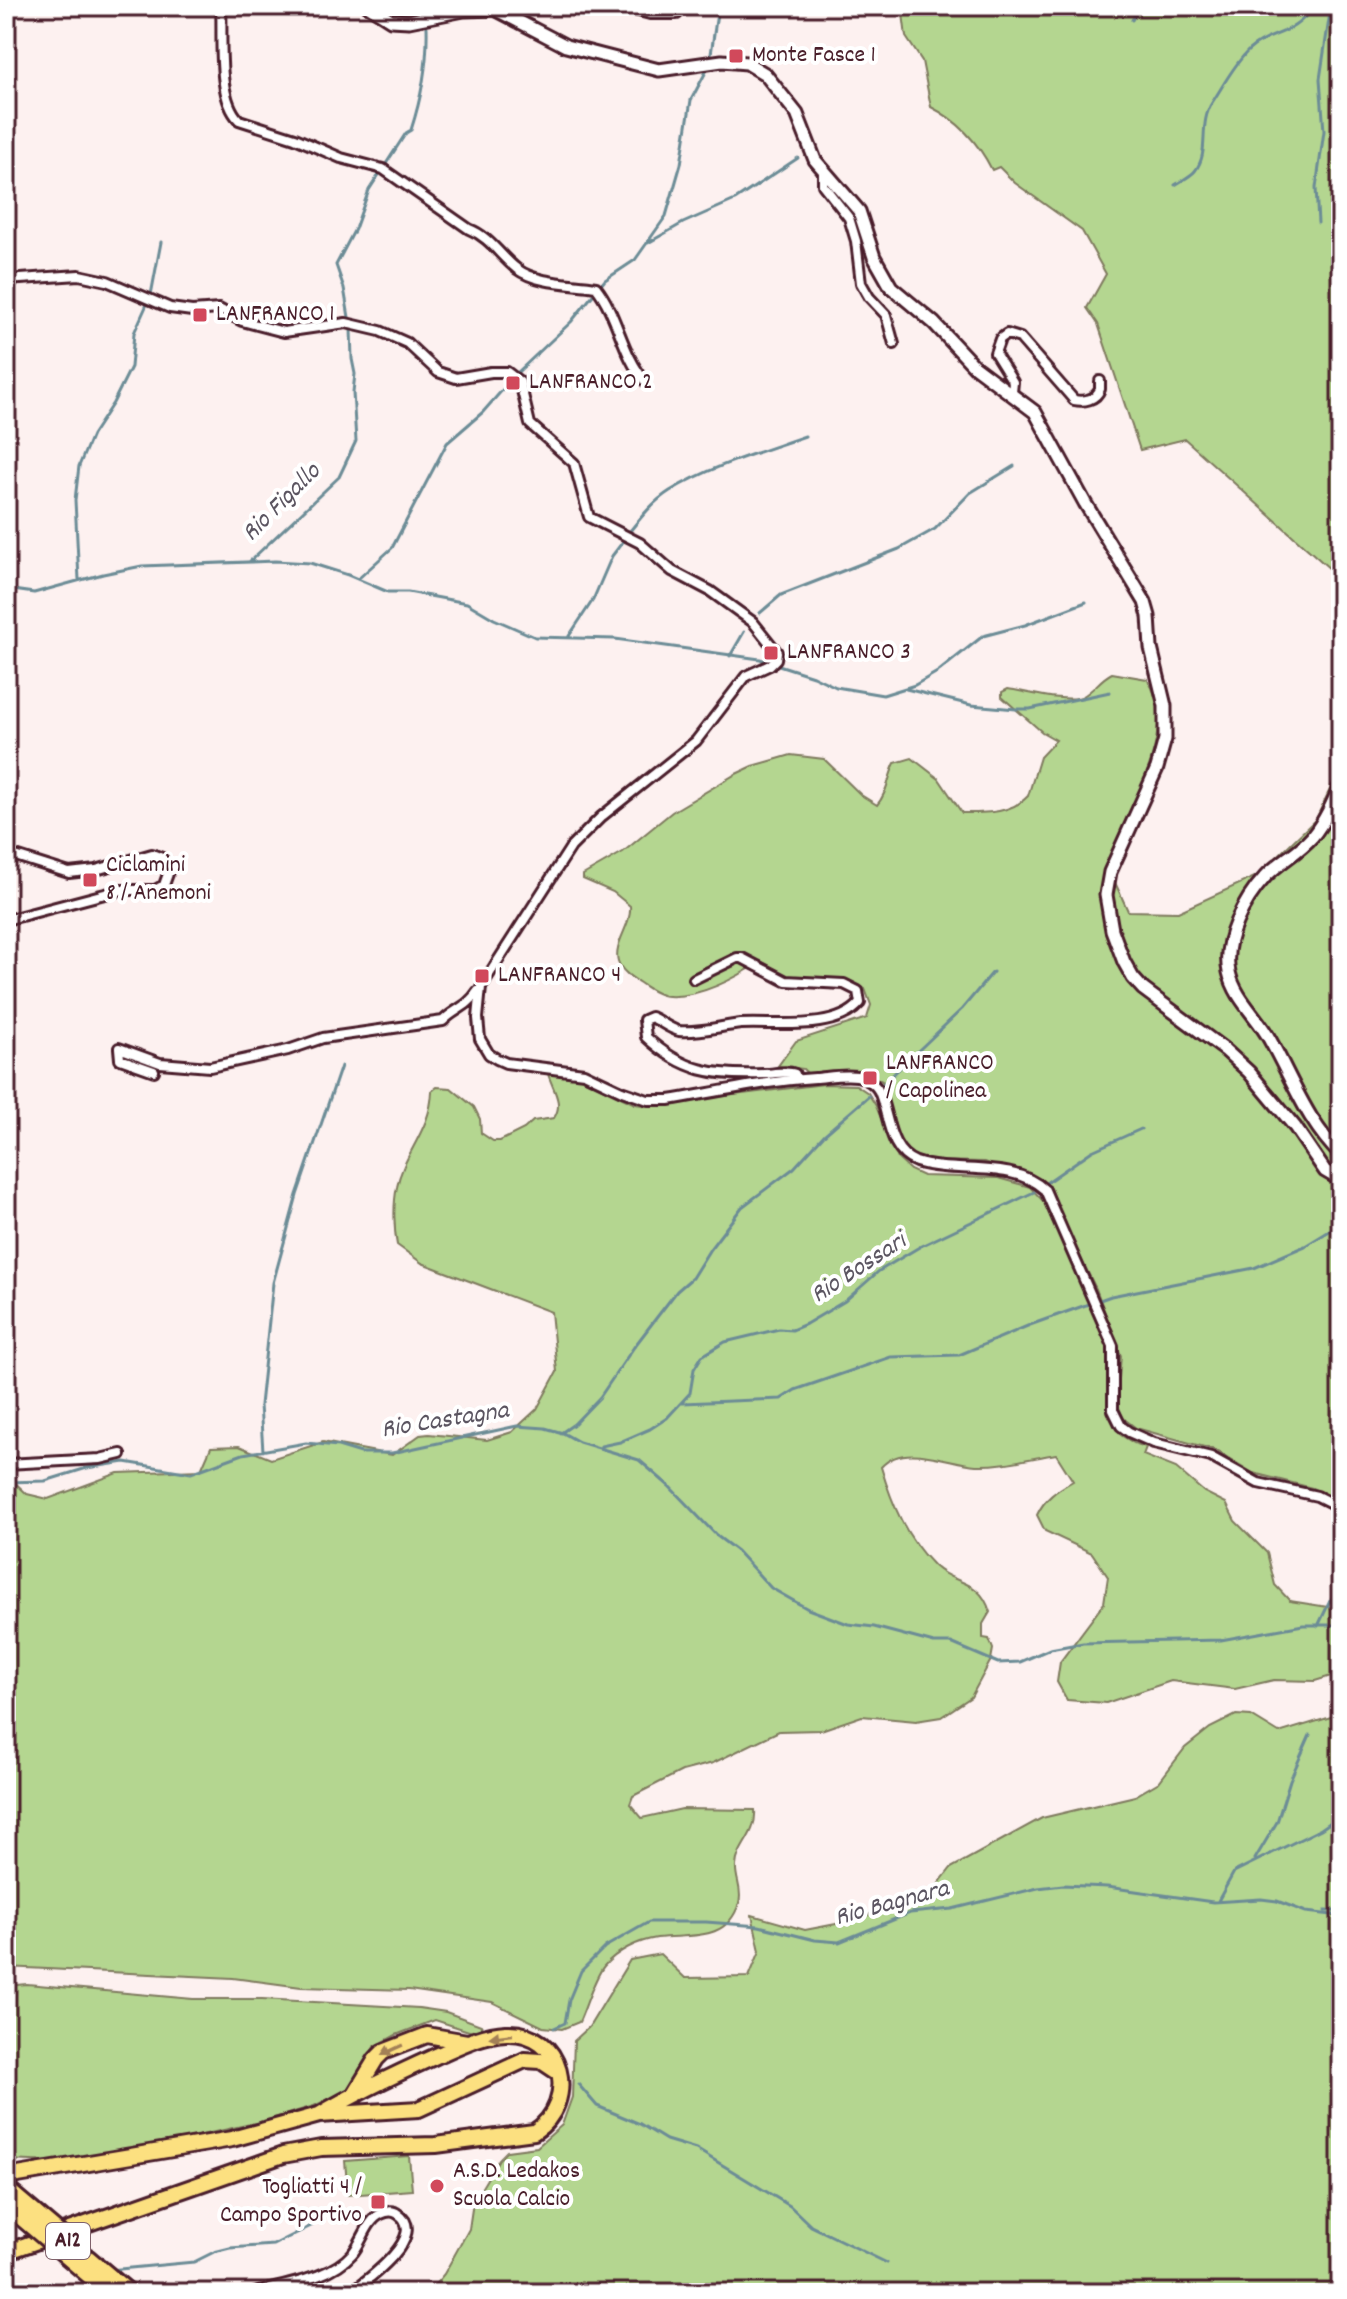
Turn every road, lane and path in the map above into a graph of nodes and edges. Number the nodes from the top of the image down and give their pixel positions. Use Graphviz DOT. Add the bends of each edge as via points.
graph roads {
  1 [pos="221,6"];
  2 [pos="399,6"];
  3 [pos="619,6"];
  4 [pos="374,7"];
  5 [pos="677,14"];
  6 [pos="823,171"];
  7 [pos="6,280"];
  8 [pos="894,344"];
  9 [pos="645,381"];
  10 [pos="1100,381"];
  11 [pos="1012,392"];
  12 [pos="1341,784"];
  13 [pos="6,853"];
  14 [pos="6,920"];
  15 [pos="694,979"];
  16 [pos="481,987"];
  17 [pos="154,1071"];
  18 [pos="796,1079"];
  19 [pos="1341,1155"];
  20 [pos="1341,1176"];
  21 [pos="121,1454"];
  22 [pos="6,1464"];
  23 [pos="1341,1508"];
  24 [pos="467,2042"];
  25 [pos="559,2073"];
  26 [pos="356,2092"];
  27 [pos="319,2115"];
  28 [pos="6,2177"];
  29 [pos="6,2188"];
  30 [pos="6,2205"];
  31 [pos="6,2252"];
  32 [pos="109,2293"];
  33 [pos="130,2293"];
  34 [pos="255,2293"];
  35 [pos="350,2293"];
  1 -- 9 [label="street" via="224,83 239,120 383,169 479,233 533,277 596,287 633,367"];
  2 -- 4 [label="street"];
  3 -- 5 [label="street"];
  4 -- 6 [label="main road" via="391,20 409,21 495,9 566,46 659,70 747,63 765,74 797,114"];
  6 -- 8 [label="street" via="823,185 849,218 861,283 886,315"];
  6 -- 11 [label="main road" via="859,211 874,257 891,287 975,367"];
  7 -- 16 [label="street" via="79,275 170,308 219,309 284,332 346,323 407,343 438,372 456,378 507,372 520,382 530,424 574,463 589,517 640,543 767,637 776,659 746,676 696,741 571,847"];
  10 -- 11 [label="street" via="1095,397 1074,400 1020,338 1007,334 995,353 1013,382"];
  11 -- 20 [label="main road" via="1035,412 1059,451 1149,616 1165,706 1165,739 1110,872 1107,910 1124,962 1143,989 1249,1072 1325,1171"];
  12 -- 19 [label="main road" via="1323,823 1264,878 1237,923 1228,954 1236,992 1268,1036 1312,1119"];
  13 -- 14 [label="street" via="69,873 152,854 167,867 167,880 155,890 122,890"];
  15 -- 18 [label="street" via="742,958 786,981 844,984 858,991 860,1003 847,1014 784,1026 686,1031 651,1017 644,1020 646,1037 687,1067 736,1073 790,1071"];
  16 -- 17 [label="street" via="462,1010 443,1021 323,1038 210,1067 160,1063 119,1048 120,1059"];
  16 -- 18 [label="street" via="480,1039 489,1054 506,1063 584,1073 648,1100"];
  18 -- 23 [label="street" via="865,1079 880,1092 897,1146 906,1157 1011,1174 1045,1190 1109,1335 1115,1363 1113,1410 1125,1429 1154,1443 1211,1457 1258,1483 1317,1496"];
  21 -- 22 [label="street"];
  25 -- 24 [label="highway, one-way" via="549,2050 531,2036 506,2033"];
  24 -- 26 [label="highway"];
  24 -- 26 [label="highway, one-way" via="427,2035 383,2052"];
  25 -- 27 [label="highway" via="541,2061 525,2060 419,2109"];
  25 -- 31 [label="highway" via="562,2084 555,2110 534,2132 436,2145 321,2148 283,2155"];
  26 -- 27 [label="highway"];
  27 -- 28 [label="highway" via="232,2139"];
  29 -- 33 [label="highway, A12, bridge"];
  30 -- 32 [label="highway, A12, bridge"];
  34 -- 35 [label="street" via="331,2270 354,2252 376,2216 397,2213 406,2224 403,2243 376,2274"];
}
